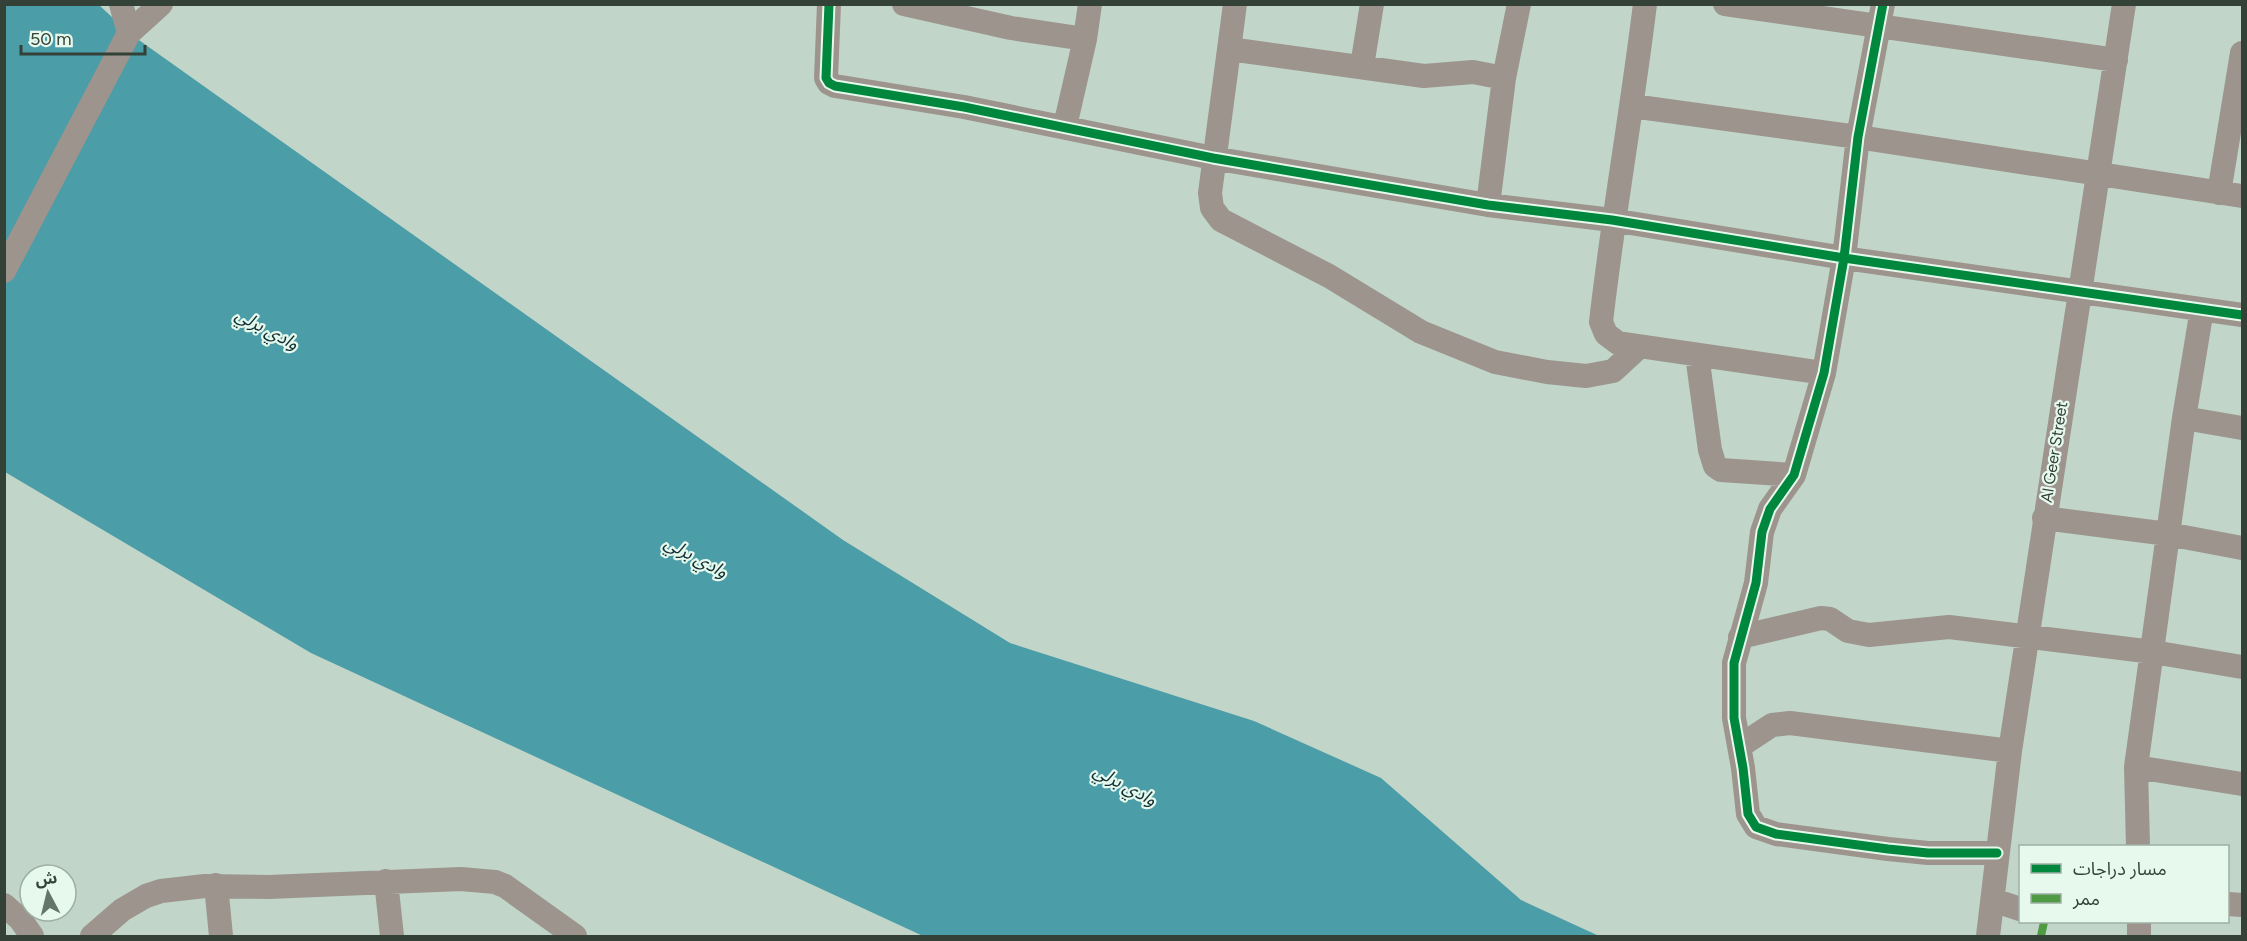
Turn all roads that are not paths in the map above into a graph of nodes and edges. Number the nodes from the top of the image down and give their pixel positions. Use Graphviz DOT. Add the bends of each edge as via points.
graph roads {
  1 [pos="121,4"];
  2 [pos="161,4"];
  3 [pos="829,4"];
  4 [pos="904,4"];
  5 [pos="1090,4"];
  6 [pos="1235,4"];
  7 [pos="1372,4"];
  8 [pos="1519,4"];
  9 [pos="1645,4"];
  10 [pos="1725,4"];
  11 [pos="2124,4"];
  12 [pos="943,9"];
  13 [pos="1880,16"];
  14 [pos="129,33"];
  15 [pos="1085,39"];
  16 [pos="1230,50"];
  17 [pos="2242,52"];
  18 [pos="2116,60"];
  19 [pos="1362,66"];
  20 [pos="1504,78"];
  21 [pos="2241,78"];
  22 [pos="1632,106"];
  23 [pos="1065,126"];
  24 [pos="1858,137"];
  25 [pos="1213,158"];
  26 [pos="2097,173"];
  27 [pos="2231,194"];
  28 [pos="1488,205"];
  29 [pos="1612,220"];
  30 [pos="1844,258"];
  31 [pos="4,271"];
  32 [pos="2079,292"];
  33 [pos="2202,309"];
  34 [pos="2242,315"];
  35 [pos="1639,347"];
  36 [pos="1697,355"];
  37 [pos="1824,373"];
  38 [pos="2184,418"];
  39 [pos="2242,428"];
  40 [pos="1794,475"];
  41 [pos="2044,519"];
  42 [pos="2168,534"];
  43 [pos="2242,548"];
  44 [pos="1740,637"];
  45 [pos="2028,639"];
  46 [pos="2153,652"];
  47 [pos="2242,667"];
  48 [pos="1740,746"];
  49 [pos="2010,751"];
  50 [pos="2136,767"];
  51 [pos="2242,784"];
  52 [pos="2138,845"];
  53 [pos="1997,853"];
  54 [pos="386,881"];
  55 [pos="216,885"];
  56 [pos="1993,900"];
  57 [pos="4,905"];
  58 [pos="2019,909"];
  59 [pos="32,936"];
  60 [pos="92,936"];
  61 [pos="220,936"];
  62 [pos="392,936"];
  63 [pos="575,936"];
  64 [pos="1988,936"];
  1 -- 14 [label="street"];
  2 -- 14 [label="street"];
  3 -- 23 [label="street" via="829,83"];
  4 -- 12 [label="street"];
  5 -- 15 [label="street"];
  6 -- 16 [label="street"];
  7 -- 19 [label="street"];
  8 -- 20 [label="street"];
  9 -- 22 [label="street"];
  10 -- 13 [label="street"];
  11 -- 18 [label="street, Al Geer Street"];
  12 -- 15 [label="street"];
  13 -- 18 [label="street"];
  13 -- 24 [label="street"];
  14 -- 31 [label="street"];
  15 -- 23 [label="street"];
  16 -- 19 [label="street"];
  16 -- 25 [label="street"];
  17 -- 21 [label="street"];
  18 -- 26 [label="street, Al Geer Street"];
  19 -- 20 [label="street" via="1424,75 1473,72"];
  20 -- 28 [label="street"];
  21 -- 27 [label="street"];
  22 -- 24 [label="street"];
  22 -- 29 [label="street"];
  23 -- 25 [label="street"];
  24 -- 26 [label="street"];
  24 -- 30 [label="street"];
  25 -- 28 [label="street"];
  25 -- 35 [label="street" via="1210,194 1212,208 1221,220 1329,276 1421,332 1512,366 1586,376 1613,371"];
  26 -- 27 [label="street"];
  26 -- 32 [label="street, Al Geer Street"];
  28 -- 29 [label="street"];
  29 -- 30 [label="street"];
  29 -- 35 [label="street" via="1601,322 1606,334 1618,343"];
  30 -- 32 [label="street"];
  30 -- 37 [label="street"];
  32 -- 33 [label="street"];
  32 -- 41 [label="street, Al Geer Street"];
  33 -- 34 [label="street"];
  33 -- 38 [label="street"];
  35 -- 36 [label="street"];
  36 -- 37 [label="street"];
  36 -- 40 [label="street" via="1715,466 1721,470"];
  37 -- 40 [label="street"];
  38 -- 39 [label="street"];
  38 -- 42 [label="street"];
  40 -- 44 [label="street" via="1770,509 1762,532 1756,583"];
  41 -- 42 [label="street"];
  41 -- 45 [label="street, Al Geer Street"];
  42 -- 43 [label="street"];
  42 -- 46 [label="street"];
  44 -- 45 [label="street" via="1821,618 1830,619 1848,631 1869,635 1949,627"];
  44 -- 48 [label="street" via="1732,703"];
  45 -- 46 [label="street"];
  45 -- 49 [label="street, Al Geer Street"];
  46 -- 47 [label="street"];
  46 -- 50 [label="street"];
  48 -- 49 [label="street" via="1772,725 1790,723"];
  48 -- 53 [label="street" via="1748,814 1756,827 1776,834 1898,850"];
  49 -- 53 [label="street, Al Geer Street"];
  50 -- 51 [label="street"];
  50 -- 52 [label="street"];
  53 -- 56 [label="street, Al Geer Street"];
  54 -- 55 [label="street" via="269,887"];
  54 -- 62 [label="street"];
  54 -- 63 [label="street" via="495,882"];
  55 -- 60 [label="street" via="160,891 122,910"];
  55 -- 61 [label="street"];
  56 -- 58 [label="street"];
  56 -- 64 [label="street, Al Geer Street"];
  57 -- 59 [label="street"];
}
